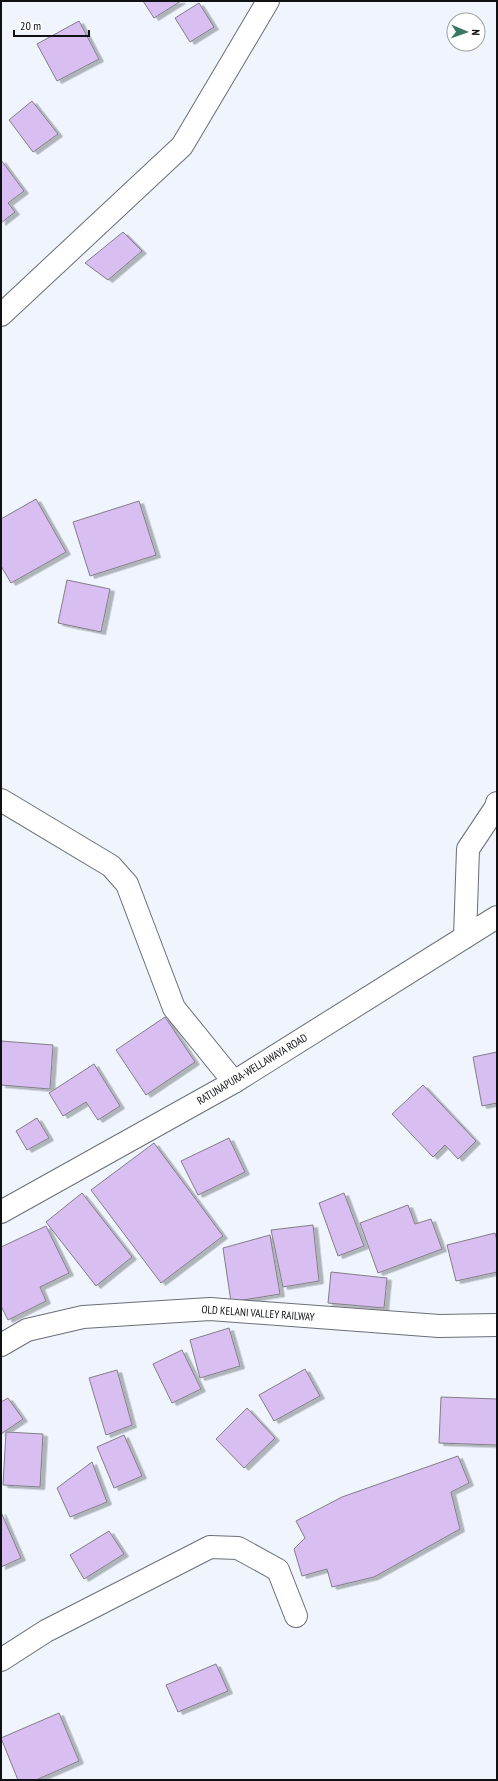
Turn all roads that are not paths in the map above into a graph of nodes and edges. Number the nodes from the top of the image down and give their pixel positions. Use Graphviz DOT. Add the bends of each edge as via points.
graph roads {
  1 [pos="268,1"];
  2 [pos="1,315"];
  3 [pos="1,800"];
  4 [pos="497,803"];
  5 [pos="497,917"];
  6 [pos="465,937"];
  7 [pos="234,1082"];
  8 [pos="1,1212"];
  9 [pos="497,1325"];
  10 [pos="1,1345"];
  11 [pos="296,1616"];
  12 [pos="1,1660"];
  1 -- 2 [label="main road" via="182,146"];
  3 -- 7 [label="main road" via="111,866 127,884 174,1008"];
  4 -- 6 [label="main road" via="468,849"];
  5 -- 6 [label="main road, RATUNAPURA-WELLAWAYA ROAD"];
  6 -- 7 [label="main road, RATUNAPURA-WELLAWAYA ROAD"];
  7 -- 8 [label="main road, RATUNAPURA-WELLAWAYA ROAD"];
  9 -- 10 [label="main road, OLD KELANI VALLEY RAILWAY" via="439,1326 210,1309 83,1317 27,1330"];
  11 -- 12 [label="main road" via="278,1570 238,1548 210,1547 46,1631"];
}
